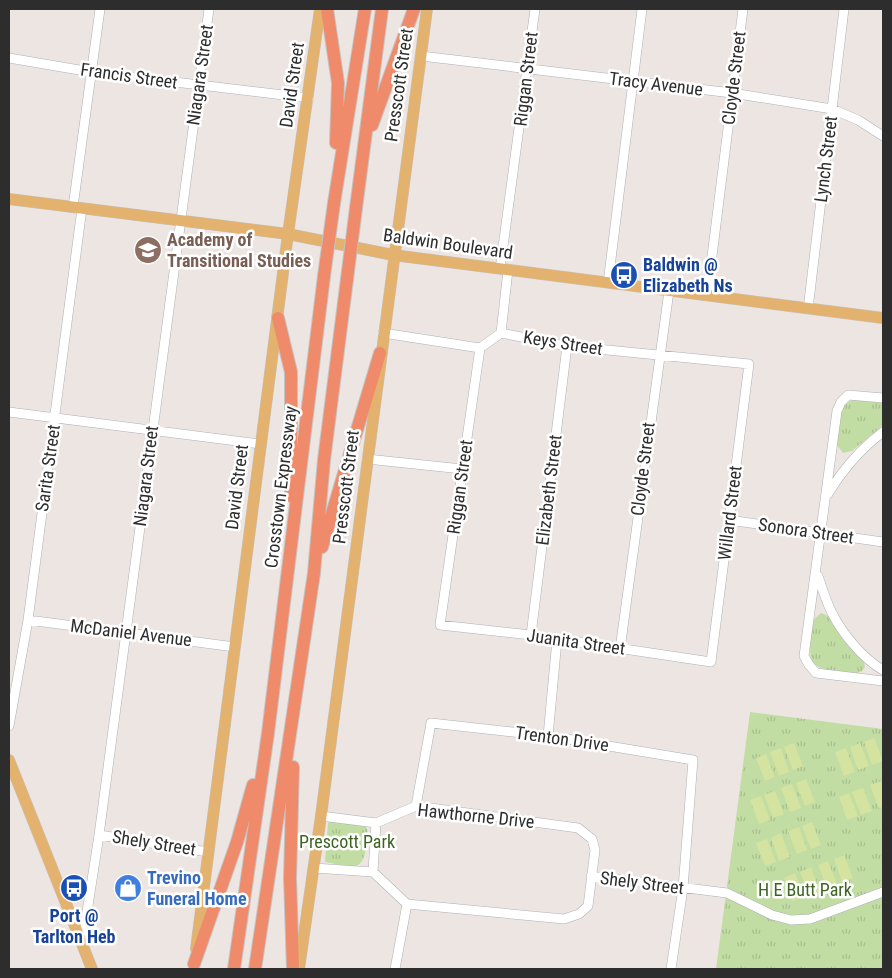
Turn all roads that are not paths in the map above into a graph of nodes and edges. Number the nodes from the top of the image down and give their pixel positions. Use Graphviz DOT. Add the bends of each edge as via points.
graph roads {
  1 [pos="100,9"];
  2 [pos="209,9"];
  3 [pos="320,9"];
  4 [pos="327,9"];
  5 [pos="365,9"];
  6 [pos="382,9"];
  7 [pos="414,9"];
  8 [pos="427,9"];
  9 [pos="535,9"];
  10 [pos="642,9"];
  11 [pos="744,9"];
  12 [pos="844,9"];
  13 [pos="421,56"];
  14 [pos="9,58"];
  15 [pos="528,68"];
  16 [pos="91,72"];
  17 [pos="633,81"];
  18 [pos="199,85"];
  19 [pos="732,93"];
  20 [pos="308,98"];
  21 [pos="832,109"];
  22 [pos="883,136"];
  23 [pos="364,149"];
  24 [pos="334,198"];
  25 [pos="9,199"];
  26 [pos="77,208"];
  27 [pos="181,221"];
  28 [pos="288,234"];
  29 [pos="393,255"];
  30 [pos="504,269"];
  31 [pos="608,283"];
  32 [pos="669,291"];
  33 [pos="707,296"];
  34 [pos="808,309"];
  35 [pos="278,318"];
  36 [pos="883,318"];
  37 [pos="384,333"];
  38 [pos="501,333"];
  39 [pos="567,346"];
  40 [pos="480,348"];
  41 [pos="380,353"];
  42 [pos="658,356"];
  43 [pos="748,364"];
  44 [pos="883,398"];
  45 [pos="9,412"];
  46 [pos="55,418"];
  47 [pos="151,430"];
  48 [pos="883,432"];
  49 [pos="260,444"];
  50 [pos="367,459"];
  51 [pos="462,469"];
  52 [pos="826,496"];
  53 [pos="729,520"];
  54 [pos="820,534"];
  55 [pos="883,542"];
  56 [pos="291,554"];
  57 [pos="314,573"];
  58 [pos="817,574"];
  59 [pos="28,620"];
  60 [pos="440,625"];
  61 [pos="126,632"];
  62 [pos="531,635"];
  63 [pos="557,640"];
  64 [pos="235,647"];
  65 [pos="620,649"];
  66 [pos="711,662"];
  67 [pos="883,670"];
  68 [pos="883,681"];
  69 [pos="295,707"];
  70 [pos="9,726"];
  71 [pos="548,736"];
  72 [pos="266,740"];
  73 [pos="9,760"];
  74 [pos="416,806"];
  75 [pos="321,816"];
  76 [pos="376,823"];
  77 [pos="99,835"];
  78 [pos="208,852"];
  79 [pos="314,868"];
  80 [pos="373,872"];
  81 [pos="592,876"];
  82 [pos="683,888"];
  83 [pos="883,892"];
  84 [pos="407,904"];
  85 [pos="82,944"];
  86 [pos="193,967"];
  87 [pos="92,969"];
  88 [pos="234,969"];
  89 [pos="255,969"];
  90 [pos="293,969"];
  91 [pos="299,969"];
  92 [pos="395,969"];
  93 [pos="671,969"];
  1 -- 16 [label="street, Sarita Street"];
  2 -- 18 [label="street, Niagara Street"];
  3 -- 20 [label="main road, David Street"];
  4 -- 24 [label="highway" via="338,83"];
  5 -- 24 [label="highway, Crosstown Expressway"];
  6 -- 23 [label="highway"];
  7 -- 23 [label="highway"];
  8 -- 13 [label="main road, Presscott Street"];
  9 -- 15 [label="street, Riggan Street"];
  10 -- 17 [label="street"];
  11 -- 19 [label="street, Cloyde Street"];
  12 -- 21 [label="street, Lynch Street"];
  13 -- 15 [label="street, Tracy Avenue"];
  13 -- 29 [label="main road, Presscott Street"];
  14 -- 16 [label="street, Francis Street"];
  15 -- 17 [label="street, Tracy Avenue"];
  15 -- 30 [label="street, Riggan Street"];
  16 -- 18 [label="street, Francis Street"];
  16 -- 26 [label="street, Sarita Street"];
  17 -- 19 [label="street, Tracy Avenue"];
  17 -- 31 [label="street"];
  18 -- 20 [label="street, Francis Street"];
  18 -- 27 [label="street, Niagara Street"];
  19 -- 21 [label="street, Tracy Avenue"];
  19 -- 33 [label="street, Cloyde Street"];
  20 -- 28 [label="main road, David Street"];
  21 -- 22 [label="street, Tracy Avenue"];
  21 -- 34 [label="street, Lynch Street"];
  23 -- 57 [label="highway, bridge" via="324,460"];
  24 -- 56 [label="highway, Crosstown Expressway, bridge"];
  25 -- 26 [label="main road, Baldwin Boulevard"];
  26 -- 27 [label="main road, Baldwin Boulevard"];
  26 -- 46 [label="street, Sarita Street"];
  27 -- 28 [label="main road, Baldwin Boulevard"];
  27 -- 47 [label="street, Niagara Street"];
  28 -- 29 [label="main road, Baldwin Boulevard"];
  28 -- 35 [label="main road, David Street"];
  29 -- 30 [label="main road, Baldwin Boulevard"];
  29 -- 37 [label="main road, Presscott Street"];
  30 -- 31 [label="main road, Baldwin Boulevard"];
  30 -- 38 [label="street, Riggan Street"];
  31 -- 32 [label="main road, Baldwin Boulevard"];
  32 -- 33 [label="main road, Baldwin Boulevard"];
  32 -- 42 [label="street, Cloyde Street"];
  33 -- 34 [label="main road, Baldwin Boulevard"];
  34 -- 36 [label="main road, Baldwin Boulevard"];
  35 -- 49 [label="main road, David Street"];
  35 -- 56 [label="highway" via="291,372"];
  37 -- 40 [label="street"];
  37 -- 41 [label="main road, Presscott Street"];
  38 -- 39 [label="street, Keys Street"];
  38 -- 40 [label="street, Keys Street"];
  39 -- 42 [label="street, Keys Street"];
  39 -- 62 [label="street, Elizabeth Street"];
  40 -- 51 [label="street, Riggan Street"];
  41 -- 50 [label="main road, Presscott Street"];
  41 -- 57 [label="highway"];
  42 -- 43 [label="street, Keys Street"];
  42 -- 65 [label="street, Cloyde Street"];
  43 -- 53 [label="street, Willard Street"];
  44 -- 52 [label="street" via="853,395 841,402 837,411"];
  45 -- 46 [label="street"];
  46 -- 47 [label="street"];
  46 -- 59 [label="street, Sarita Street"];
  47 -- 49 [label="street"];
  47 -- 61 [label="street, Niagara Street"];
  48 -- 52 [label="street" via="845,466"];
  49 -- 64 [label="main road, David Street"];
  50 -- 51 [label="street"];
  50 -- 75 [label="main road, Presscott Street"];
  51 -- 60 [label="street, Riggan Street"];
  52 -- 54 [label="street"];
  53 -- 54 [label="street, Sonora Street"];
  53 -- 66 [label="street, Willard Street"];
  54 -- 55 [label="street, Sonora Street"];
  54 -- 58 [label="street"];
  56 -- 72 [label="highway, Crosstown Expressway"];
  57 -- 69 [label="highway"];
  58 -- 67 [label="street" via="832,613 851,640"];
  58 -- 68 [label="street" via="804,656 809,665 816,673"];
  59 -- 61 [label="street, McDaniel Avenue"];
  59 -- 70 [label="street, Sarita Street"];
  60 -- 62 [label="street, Juanita Street"];
  61 -- 64 [label="street, McDaniel Avenue"];
  61 -- 77 [label="street, Niagara Street"];
  62 -- 63 [label="street, Juanita Street"];
  63 -- 65 [label="street, Juanita Street"];
  63 -- 71 [label="street"];
  64 -- 78 [label="main road, David Street"];
  65 -- 66 [label="street, Juanita Street"];
  69 -- 89 [label="highway" via="272,840"];
  69 -- 90 [label="highway" via="290,878"];
  71 -- 74 [label="street, Trenton Drive" via="431,722"];
  71 -- 82 [label="street, Trenton Drive" via="693,760"];
  72 -- 86 [label="highway" via="237,842"];
  72 -- 88 [label="highway, Crosstown Expressway"];
  73 -- 85 [label="main road"];
  74 -- 76 [label="street, Hawthorne Drive"];
  74 -- 81 [label="street, Hawthorne Drive" via="578,828 592,839 595,850"];
  75 -- 76 [label="street"];
  75 -- 79 [label="main road, Presscott Street"];
  76 -- 80 [label="street"];
  77 -- 78 [label="street, Shely Street"];
  77 -- 85 [label="street, Niagara Street"];
  78 -- 86 [label="main road, David Street"];
  79 -- 80 [label="street"];
  79 -- 91 [label="main road, Presscott Street"];
  80 -- 84 [label="street"];
  81 -- 82 [label="street, Shely Street"];
  81 -- 84 [label="street, Shely Street" via="588,906 579,914 564,919"];
  82 -- 83 [label="street, Shely Street" via="727,893 772,915 791,920 810,919"];
  82 -- 93 [label="street"];
  84 -- 92 [label="street"];
  85 -- 87 [label="main road"];
}
